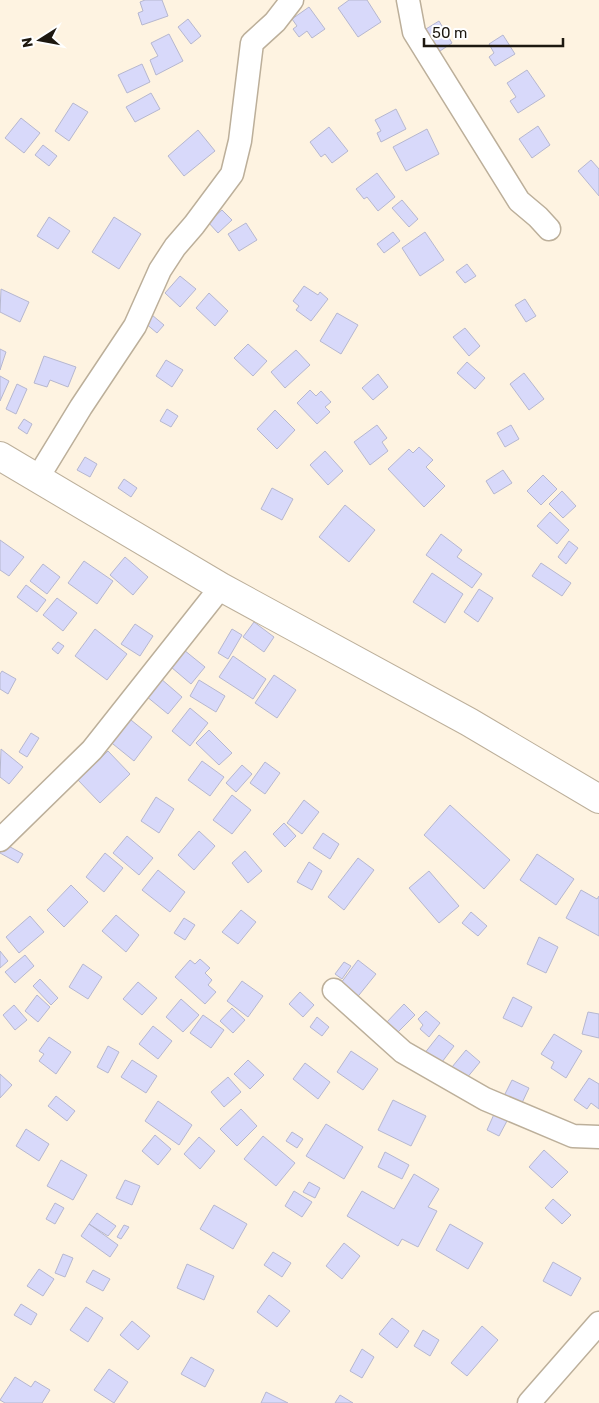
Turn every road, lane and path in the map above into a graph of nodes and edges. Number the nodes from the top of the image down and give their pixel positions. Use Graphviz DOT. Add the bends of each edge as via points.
graph roads {
  1 [pos="292,0"];
  2 [pos="408,0"];
  3 [pos="548,229"];
  4 [pos="0,456"];
  5 [pos="37,479"];
  6 [pos="221,587"];
  7 [pos="599,799"];
  8 [pos="0,840"];
  9 [pos="334,990"];
  10 [pos="599,1136"];
  11 [pos="599,1323"];
  12 [pos="529,1403"];
  1 -- 5 [label="street" via="275,22 252,43 240,141 232,174 160,270 135,326"];
  2 -- 3 [label="street" via="414,32 519,201"];
  4 -- 5 [label="main road"];
  5 -- 6 [label="main road"];
  6 -- 7 [label="main road" via="469,722"];
  6 -- 8 [label="street" via="92,750"];
  9 -- 10 [label="street" via="403,1052 485,1099 573,1136"];
  11 -- 12 [label="street"];
}
